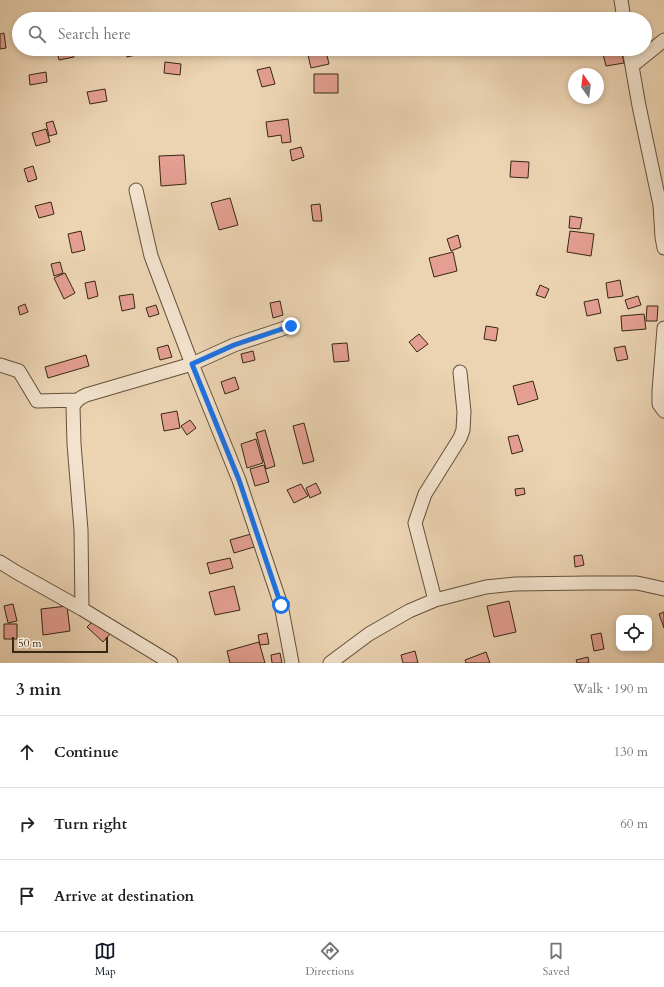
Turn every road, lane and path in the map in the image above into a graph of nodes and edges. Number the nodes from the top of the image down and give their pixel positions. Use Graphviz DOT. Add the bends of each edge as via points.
graph roads {
  1 [pos="621,0"];
  2 [pos="623,12"];
  3 [pos="664,40"];
  4 [pos="652,50"];
  5 [pos="630,56"];
  6 [pos="644,56"];
  7 [pos="632,66"];
  8 [pos="136,190"];
  9 [pos="664,248"];
  10 [pos="291,326"];
  11 [pos="664,328"];
  12 [pos="192,364"];
  13 [pos="0,365"];
  14 [pos="460,372"];
  15 [pos="662,392"];
  16 [pos="77,400"];
  17 [pos="664,411"];
  18 [pos="0,562"];
  19 [pos="664,589"];
  20 [pos="435,600"];
  21 [pos="82,610"];
  22 [pos="171,663"];
  23 [pos="292,663"];
  24 [pos="330,663"];
  1 -- 2 [label="street"];
  3 -- 4 [label="street"];
  5 -- 7 [label="street"];
  6 -- 7 [label="street"];
  7 -- 9 [label="street" via="660,205"];
  8 -- 12 [label="street" via="151,256"];
  10 -- 12 [label="street" via="234,345"];
  11 -- 15 [label="street"];
  12 -- 16 [label="street" via="86,395"];
  12 -- 23 [label="street" via="239,480 281,605"];
  13 -- 16 [label="street" via="19,371 37,401"];
  14 -- 20 [label="street" via="463,430 425,494 415,523"];
  15 -- 17 [label="street" via="660,404"];
  16 -- 21 [label="street" via="73,407 81,530"];
  18 -- 21 [label="street"];
  19 -- 20 [label="street" via="637,583 515,584 486,587"];
  20 -- 24 [label="street" via="368,634"];
  21 -- 22 [label="street"];
}
